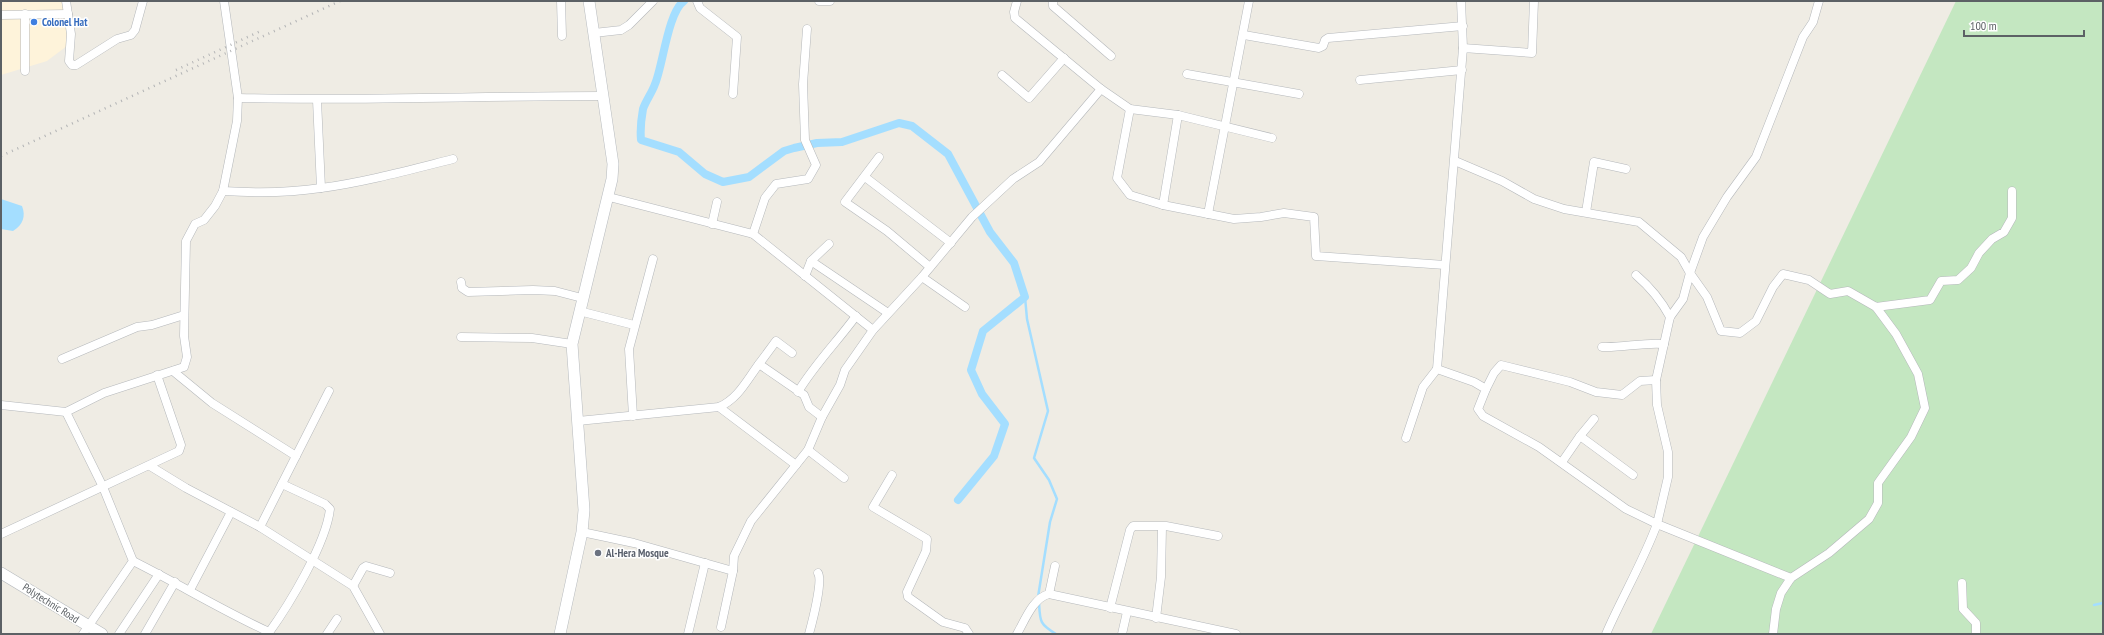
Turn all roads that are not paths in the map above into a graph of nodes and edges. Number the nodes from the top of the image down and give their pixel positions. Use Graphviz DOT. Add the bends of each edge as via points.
graph roads {
  1 [pos="66,1"];
  2 [pos="143,1"];
  3 [pos="224,1"];
  4 [pos="560,1"];
  5 [pos="589,1"];
  6 [pos="653,1"];
  7 [pos="819,1"];
  8 [pos="830,1"];
  9 [pos="1017,1"];
  10 [pos="1053,1"];
  11 [pos="1249,1"];
  12 [pos="1461,1"];
  13 [pos="1534,1"];
  14 [pos="1819,1"];
  15 [pos="699,4"];
  16 [pos="25,14"];
  17 [pos="68,14"];
  18 [pos="1,15"];
  19 [pos="1463,26"];
  20 [pos="807,29"];
  21 [pos="594,34"];
  22 [pos="1244,35"];
  23 [pos="562,36"];
  24 [pos="1464,48"];
  25 [pos="1111,56"];
  26 [pos="1064,58"];
  27 [pos="1462,70"];
  28 [pos="25,71"];
  29 [pos="1187,74"];
  30 [pos="1002,75"];
  31 [pos="1360,80"];
  32 [pos="1234,82"];
  33 [pos="1101,89"];
  34 [pos="734,94"];
  35 [pos="1299,94"];
  36 [pos="602,96"];
  37 [pos="238,98"];
  38 [pos="317,100"];
  39 [pos="1130,109"];
  40 [pos="1178,115"];
  41 [pos="1225,126"];
  42 [pos="1272,138"];
  43 [pos="879,157"];
  44 [pos="453,159"];
  45 [pos="1455,161"];
  46 [pos="1626,169"];
  47 [pos="865,177"];
  48 [pos="321,188"];
  49 [pos="222,191"];
  50 [pos="2012,191"];
  51 [pos="609,197"];
  52 [pos="717,202"];
  53 [pos="1162,205"];
  54 [pos="1586,212"];
  55 [pos="1208,214"];
  56 [pos="712,224"];
  57 [pos="753,234"];
  58 [pos="951,243"];
  59 [pos="829,244"];
  60 [pos="653,259"];
  61 [pos="811,260"];
  62 [pos="1445,265"];
  63 [pos="930,267"];
  64 [pos="1690,273"];
  65 [pos="1636,275"];
  66 [pos="805,276"];
  67 [pos="922,278"];
  68 [pos="461,282"];
  69 [pos="582,298"];
  70 [pos="965,307"];
  71 [pos="1876,307"];
  72 [pos="579,311"];
  73 [pos="888,313"];
  74 [pos="184,315"];
  75 [pos="856,316"];
  76 [pos="1670,317"];
  77 [pos="634,326"];
  78 [pos="873,330"];
  79 [pos="461,337"];
  80 [pos="572,344"];
  81 [pos="1664,344"];
  82 [pos="1602,348"];
  83 [pos="792,353"];
  84 [pos="62,359"];
  85 [pos="759,364"];
  86 [pos="1437,369"];
  87 [pos="173,371"];
  88 [pos="157,376"];
  89 [pos="1656,380"];
  90 [pos="1486,389"];
  91 [pos="329,391"];
  92 [pos="798,392"];
  93 [pos="1,406"];
  94 [pos="719,407"];
  95 [pos="66,412"];
  96 [pos="633,416"];
  97 [pos="822,417"];
  98 [pos="1594,419"];
  99 [pos="578,421"];
  100 [pos="1580,436"];
  101 [pos="1406,438"];
  102 [pos="808,450"];
  103 [pos="296,456"];
  104 [pos="1562,462"];
  105 [pos="796,465"];
  106 [pos="150,466"];
  107 [pos="892,475"];
  108 [pos="1633,475"];
  109 [pos="844,478"];
  110 [pos="282,484"];
  111 [pos="103,487"];
  112 [pos="231,512"];
  113 [pos="1657,524"];
  114 [pos="260,527"];
  115 [pos="1162,527"];
  116 [pos="582,532"];
  117 [pos="1,534"];
  118 [pos="1218,536"];
  119 [pos="133,561"];
  120 [pos="312,561"];
  121 [pos="705,563"];
  122 [pos="1055,566"];
  123 [pos="733,571"];
  124 [pos="1,573"];
  125 [pos="390,573"];
  126 [pos="818,573"];
  127 [pos="158,574"];
  128 [pos="1791,578"];
  129 [pos="175,582"];
  130 [pos="1962,583"];
  131 [pos="353,586"];
  132 [pos="190,590"];
  133 [pos="1046,595"];
  134 [pos="1110,608"];
  135 [pos="1127,612"];
  136 [pos="1156,618"];
  137 [pos="337,619"];
  138 [pos="721,627"];
  139 [pos="86,630"];
  140 [pos="268,633"];
  141 [pos="102,634"];
  142 [pos="119,634"];
  143 [pos="145,634"];
  144 [pos="327,634"];
  145 [pos="380,634"];
  146 [pos="560,634"];
  147 [pos="688,634"];
  148 [pos="809,634"];
  149 [pos="969,634"];
  150 [pos="1017,634"];
  151 [pos="1122,634"];
  152 [pos="1236,634"];
  153 [pos="1606,634"];
  154 [pos="1773,634"];
  155 [pos="1976,634"];
  1 -- 17 [label="street"];
  2 -- 17 [label="street" via="135,30 131,35 117,39 76,65 72,65 70,61 71,34"];
  3 -- 37 [label="street"];
  4 -- 23 [label="street"];
  5 -- 21 [label="street"];
  6 -- 21 [label="street" via="621,30"];
  7 -- 8 [label="street"];
  9 -- 26 [label="street" via="1015,18"];
  10 -- 25 [label="street" via="1053,6"];
  11 -- 22 [label="street"];
  12 -- 19 [label="street"];
  13 -- 24 [label="street" via="1532,53"];
  14 -- 64 [label="street" via="1813,22 1803,37 1756,157 1727,197 1703,238"];
  15 -- 34 [label="street" via="737,37"];
  16 -- 17 [label="street"];
  16 -- 18 [label="street"];
  16 -- 28 [label="street"];
  19 -- 22 [label="street" via="1328,38 1323,46 1318,48"];
  19 -- 24 [label="street"];
  20 -- 57 [label="street" via="803,84 805,140 816,165 808,179 776,184 765,198"];
  21 -- 36 [label="street"];
  22 -- 32 [label="street"];
  24 -- 27 [label="street"];
  26 -- 30 [label="street" via="1029,98"];
  26 -- 33 [label="street"];
  27 -- 31 [label="street"];
  27 -- 45 [label="street"];
  29 -- 32 [label="street"];
  32 -- 35 [label="street"];
  32 -- 41 [label="street"];
  33 -- 39 [label="street"];
  33 -- 58 [label="street" via="1039,162 1013,179 972,217"];
  36 -- 38 [label="street"];
  36 -- 51 [label="street" via="613,164"];
  37 -- 38 [label="street"];
  37 -- 49 [label="street" via="237,122"];
  38 -- 48 [label="street"];
  39 -- 40 [label="street"];
  39 -- 53 [label="street" via="1118,178 1130,195"];
  40 -- 41 [label="street"];
  40 -- 53 [label="street"];
  41 -- 42 [label="street"];
  41 -- 55 [label="street"];
  43 -- 47 [label="street"];
  44 -- 48 [label="street"];
  45 -- 54 [label="street" via="1502,181 1534,199 1564,209"];
  45 -- 62 [label="street"];
  46 -- 54 [label="street" via="1594,162"];
  47 -- 58 [label="street"];
  47 -- 63 [label="street" via="845,202 887,231"];
  48 -- 49 [label="street"];
  49 -- 74 [label="street" via="215,206 204,220 195,224 186,240"];
  50 -- 71 [label="street" via="2012,218 2004,232 1992,239 1979,253 1971,268 1958,280 1941,281 1930,300"];
  51 -- 56 [label="street"];
  51 -- 69 [label="street"];
  52 -- 56 [label="street"];
  53 -- 55 [label="street"];
  54 -- 64 [label="street" via="1640,222 1681,257"];
  55 -- 62 [label="street" via="1234,219 1284,213 1314,217 1316,256"];
  56 -- 57 [label="street"];
  57 -- 66 [label="street"];
  58 -- 63 [label="street"];
  59 -- 61 [label="street"];
  60 -- 77 [label="street"];
  61 -- 66 [label="street"];
  61 -- 73 [label="street"];
  62 -- 86 [label="street"];
  63 -- 67 [label="street"];
  64 -- 71 [label="street" via="1707,297 1721,330 1740,333 1756,321 1773,287 1783,274 1809,280 1830,294 1848,291"];
  64 -- 76 [label="street" via="1683,299"];
  65 -- 76 [label="street" via="1662,302"];
  66 -- 75 [label="street"];
  67 -- 70 [label="street"];
  67 -- 73 [label="street"];
  68 -- 69 [label="street" via="462,288 468,292 555,291"];
  69 -- 72 [label="street"];
  71 -- 128 [label="street" via="1896,334 1918,374 1925,408 1912,437 1878,483 1878,503 1870,519 1830,553"];
  72 -- 77 [label="street"];
  72 -- 80 [label="street"];
  73 -- 78 [label="street"];
  74 -- 84 [label="street" via="137,327"];
  74 -- 87 [label="street" via="187,357 184,367"];
  75 -- 78 [label="street"];
  75 -- 92 [label="street" via="811,370"];
  76 -- 81 [label="street"];
  77 -- 96 [label="street" via="629,349"];
  78 -- 97 [label="street" via="845,370 840,385"];
  79 -- 80 [label="street" via="532,338"];
  80 -- 99 [label="street"];
  81 -- 82 [label="street" via="1650,342"];
  81 -- 89 [label="street"];
  83 -- 85 [label="street" via="776,341"];
  85 -- 92 [label="street"];
  85 -- 94 [label="street" via="736,396"];
  86 -- 90 [label="street"];
  86 -- 101 [label="street" via="1423,387"];
  87 -- 88 [label="street"];
  87 -- 103 [label="street" via="212,403"];
  88 -- 95 [label="street" via="104,393"];
  88 -- 106 [label="street" via="181,448"];
  89 -- 90 [label="street" via="1640,381 1622,395 1596,392 1570,382 1501,366 1494,373"];
  89 -- 113 [label="street" via="1657,406 1668,452 1668,477"];
  90 -- 104 [label="street" via="1478,409 1483,416"];
  91 -- 103 [label="street"];
  92 -- 97 [label="street" via="804,395 809,407"];
  93 -- 95 [label="street"];
  94 -- 96 [label="street"];
  94 -- 105 [label="street"];
  95 -- 111 [label="street"];
  96 -- 99 [label="street"];
  97 -- 102 [label="street"];
  98 -- 100 [label="street"];
  99 -- 116 [label="street" via="584,510"];
  100 -- 104 [label="street"];
  100 -- 108 [label="street"];
  102 -- 105 [label="street"];
  102 -- 109 [label="street"];
  103 -- 110 [label="street"];
  104 -- 113 [label="street" via="1626,509"];
  105 -- 123 [label="street" via="751,521 734,556"];
  106 -- 111 [label="street"];
  106 -- 112 [label="street"];
  107 -- 149 [label="street" via="873,507 928,539 926,550 907,592 908,597 943,622 965,628"];
  110 -- 114 [label="street"];
  110 -- 120 [label="street" via="325,504 330,509"];
  111 -- 117 [label="street"];
  111 -- 119 [label="street"];
  112 -- 114 [label="street"];
  112 -- 132 [label="street"];
  113 -- 128 [label="street"];
  113 -- 153 [label="street" via="1647,551"];
  114 -- 120 [label="street"];
  115 -- 118 [label="street"];
  115 -- 134 [label="street" via="1133,526 1130,530"];
  115 -- 136 [label="street" via="1161,577"];
  116 -- 121 [label="street" via="634,543"];
  116 -- 146 [label="street"];
  119 -- 127 [label="street"];
  119 -- 139 [label="street"];
  120 -- 131 [label="street"];
  120 -- 140 [label="street"];
  121 -- 123 [label="street"];
  121 -- 147 [label="street"];
  122 -- 133 [label="street"];
  123 -- 138 [label="street"];
  124 -- 139 [label="street, Polytechnic Road"];
  125 -- 131 [label="street" via="366,566"];
  126 -- 148 [label="street" via="820,578 817,604"];
  127 -- 129 [label="street"];
  127 -- 142 [label="street"];
  128 -- 154 [label="street" via="1781,593"];
  129 -- 132 [label="street"];
  129 -- 143 [label="street"];
  130 -- 155 [label="street" via="1963,609 1976,623"];
  131 -- 145 [label="street"];
  132 -- 140 [label="street"];
  133 -- 134 [label="street"];
  133 -- 150 [label="street" via="1034,604"];
  134 -- 135 [label="street"];
  135 -- 136 [label="street"];
  135 -- 151 [label="street"];
  136 -- 152 [label="street"];
  137 -- 144 [label="street"];
  139 -- 141 [label="street, Polytechnic Road"];
}
